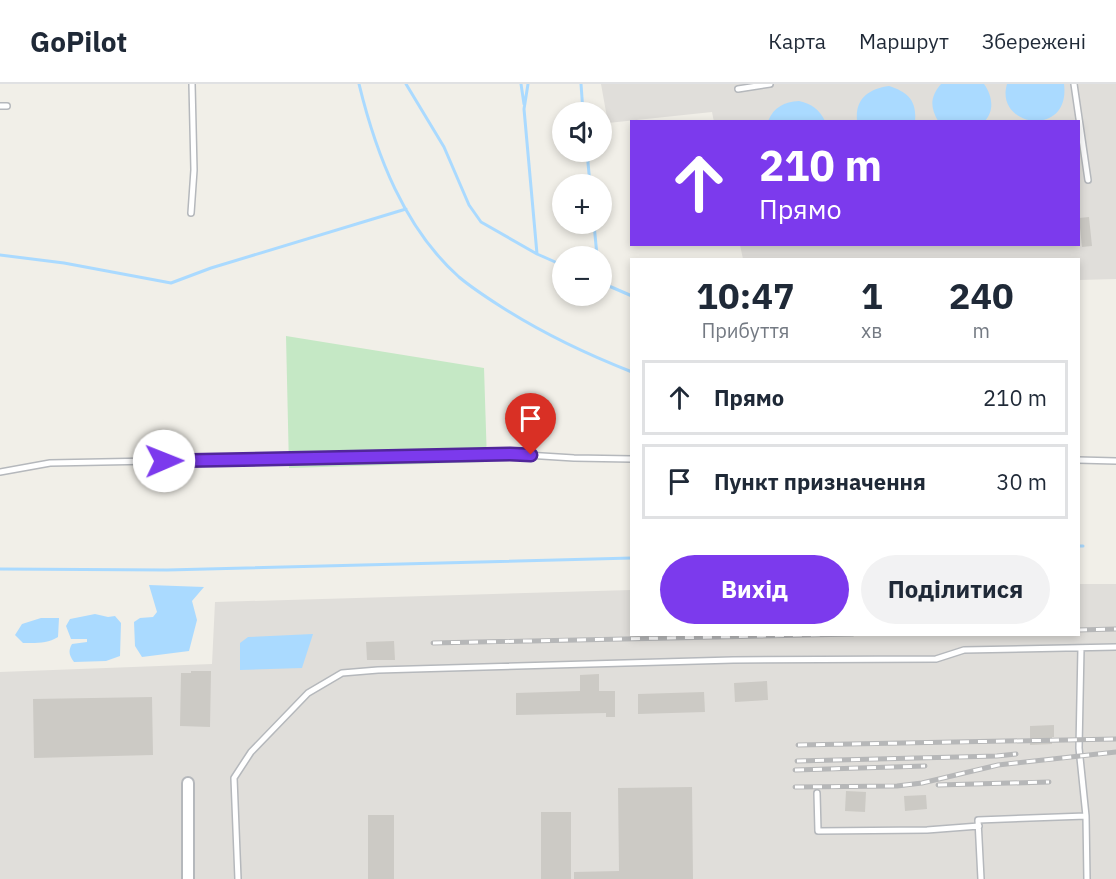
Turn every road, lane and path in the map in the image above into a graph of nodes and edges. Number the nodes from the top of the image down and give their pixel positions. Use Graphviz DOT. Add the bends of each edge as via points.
graph roads {
  1 [pos="192,84"];
  2 [pos="770,84"];
  3 [pos="1074,84"];
  4 [pos="738,88"];
  5 [pos="0,106"];
  6 [pos="7,106"];
  7 [pos="1079,120"];
  8 [pos="1080,125"];
  9 [pos="1088,180"];
  10 [pos="191,213"];
  11 [pos="630,459"];
  12 [pos="1080,460"];
  13 [pos="1116,460"];
  14 [pos="0,472"];
  15 [pos="1116,647"];
  16 [pos="1082,648"];
  17 [pos="188,783"];
  18 [pos="817,793"];
  19 [pos="1086,816"];
  20 [pos="979,826"];
  21 [pos="188,879"];
  22 [pos="238,879"];
  23 [pos="981,879"];
  24 [pos="1087,879"];
  1 -- 10 [label="lane"];
  2 -- 4 [label="lane"];
  3 -- 7 [label="lane"];
  5 -- 6 [label="lane"];
  8 -- 9 [label="lane"];
  11 -- 14 [label="lane" via="484,454 50,463"];
  12 -- 13 [label="lane"];
  15 -- 16 [label="lane"];
  16 -- 19 [label="lane" via="1079,748"];
  16 -- 22 [label="lane" via="964,650 936,659 733,660 342,673 308,693 251,752 234,778"];
  17 -- 21 [label="street"];
  18 -- 20 [label="lane" via="818,831"];
  19 -- 20 [label="lane" via="978,820"];
  19 -- 24 [label="lane"];
  20 -- 23 [label="lane"];
}
